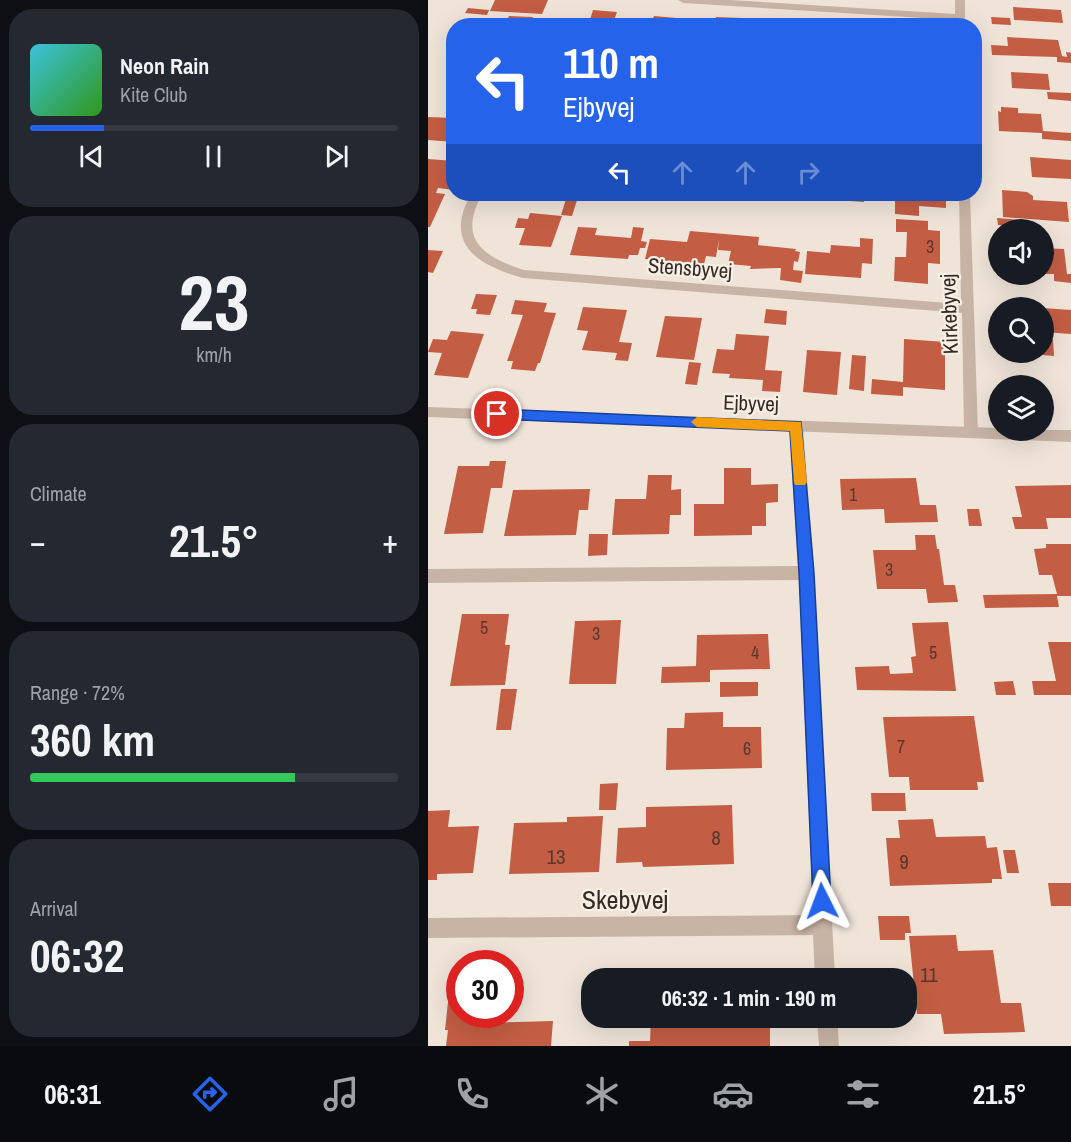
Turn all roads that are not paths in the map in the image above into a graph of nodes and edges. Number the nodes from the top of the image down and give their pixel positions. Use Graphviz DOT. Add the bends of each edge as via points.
graph roads {
  1 [pos="683,0"];
  2 [pos="960,0"];
  3 [pos="920,18"];
  4 [pos="960,18"];
  5 [pos="473,201"];
  6 [pos="965,201"];
  7 [pos="968,309"];
  8 [pos="428,412"];
  9 [pos="796,426"];
  10 [pos="971,432"];
  11 [pos="1072,436"];
  12 [pos="806,573"];
  13 [pos="428,576"];
  14 [pos="823,925"];
  15 [pos="428,928"];
  16 [pos="825,968"];
  17 [pos="828,1028"];
  18 [pos="829,1046"];
  1 -- 3 [label="street"];
  2 -- 4 [label="street"];
  5 -- 7 [label="street, Stensbyvej" via="466,216 467,237 476,250 496,265 523,274"];
  6 -- 7 [label="street, Kirkebyvej"];
  7 -- 10 [label="street, Kirkebyvej"];
  8 -- 9 [label="street, Ejbyvej"];
  9 -- 10 [label="street, Ejbyvej"];
  9 -- 12 [label="street"];
  10 -- 11 [label="street, Ejbyvej"];
  12 -- 13 [label="street"];
  12 -- 14 [label="street"];
  14 -- 15 [label="street, Skebyvej"];
  14 -- 16 [label="street"];
  17 -- 18 [label="street"];
}
